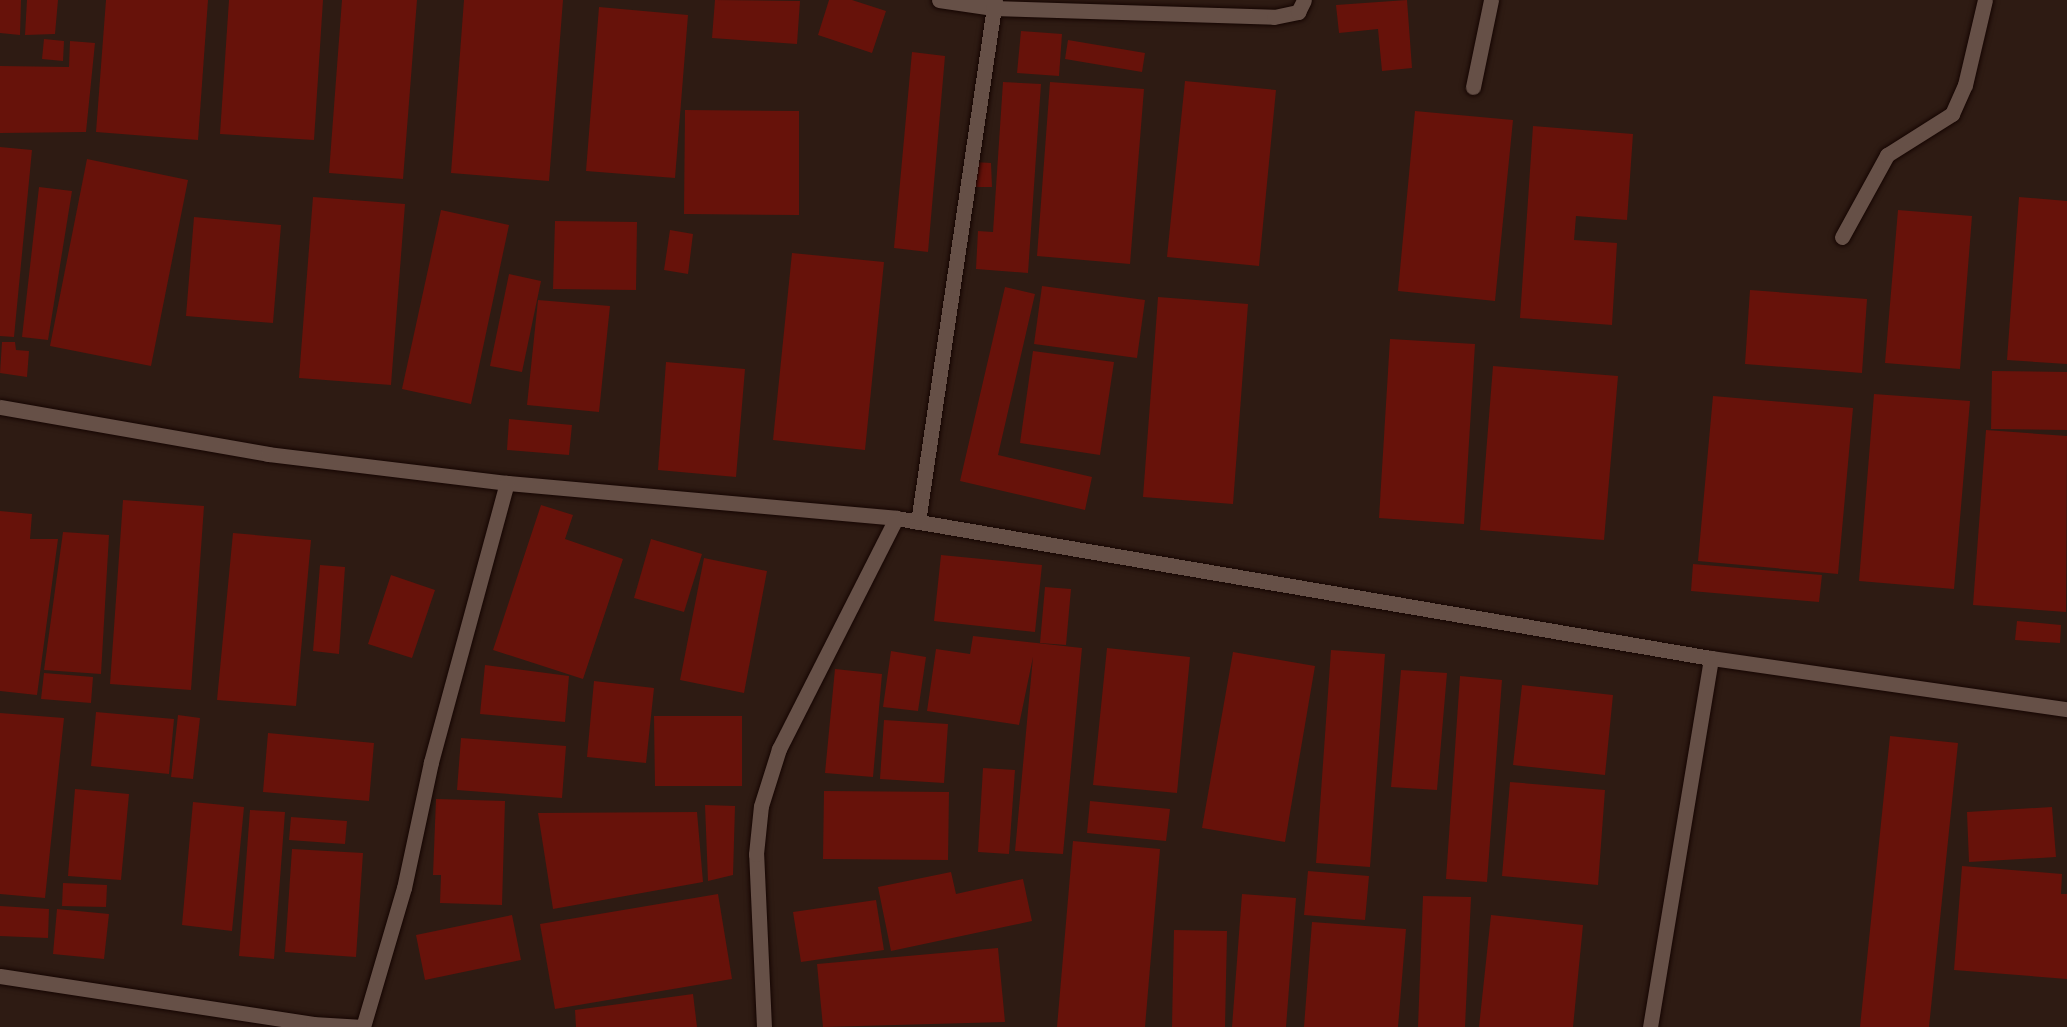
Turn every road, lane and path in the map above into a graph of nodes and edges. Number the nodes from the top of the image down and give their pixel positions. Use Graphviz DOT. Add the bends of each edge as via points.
graph roads {
  1 [pos="939,0"];
  2 [pos="1304,0"];
  3 [pos="1491,0"];
  4 [pos="1986,0"];
  5 [pos="994,4"];
  6 [pos="1473,87"];
  7 [pos="1842,237"];
  8 [pos="0,407"];
  9 [pos="507,483"];
  10 [pos="896,518"];
  11 [pos="918,522"];
  12 [pos="1711,658"];
  13 [pos="2067,709"];
  14 [pos="0,976"];
  15 [pos="363,1027"];
  16 [pos="764,1027"];
  17 [pos="1650,1027"];
  1 -- 5 [label="street"];
  2 -- 5 [label="street" via="1298,12 1275,17"];
  3 -- 6 [label="street"];
  4 -- 7 [label="street" via="1965,85 1952,114 1887,155"];
  5 -- 11 [label="street"];
  8 -- 9 [label="street" via="268,454"];
  9 -- 10 [label="street"];
  9 -- 15 [label="street" via="430,762 404,888"];
  10 -- 11 [label="street"];
  10 -- 16 [label="street" via="779,749 761,806 756,854"];
  11 -- 12 [label="street"];
  12 -- 13 [label="street"];
  12 -- 17 [label="street"];
  14 -- 15 [label="street" via="313,1024"];
}
